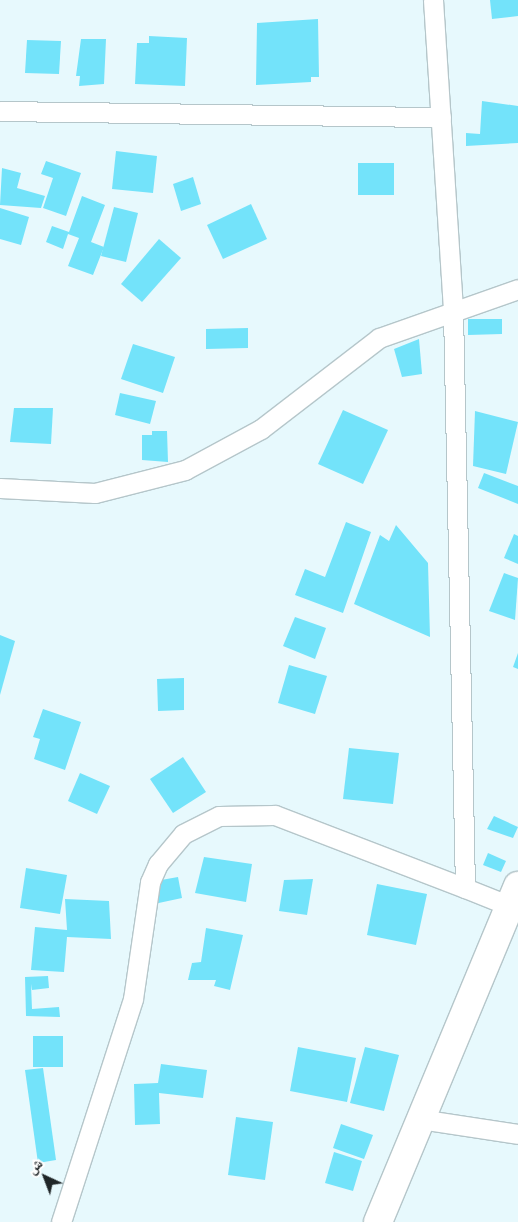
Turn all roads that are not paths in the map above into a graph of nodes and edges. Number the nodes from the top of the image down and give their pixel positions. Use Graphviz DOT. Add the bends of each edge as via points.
graph roads {
  1 [pos="433,0"];
  2 [pos="0,111"];
  3 [pos="441,117"];
  4 [pos="518,289"];
  5 [pos="453,311"];
  6 [pos="0,488"];
  7 [pos="465,888"];
  8 [pos="514,896"];
  9 [pos="420,1119"];
  10 [pos="518,1134"];
  11 [pos="61,1222"];
  12 [pos="378,1222"];
  1 -- 3 [label="street"];
  2 -- 3 [label="street"];
  3 -- 5 [label="street"];
  4 -- 5 [label="street"];
  5 -- 6 [label="street" via="380,338 261,429 186,470 95,493"];
  5 -- 7 [label="street"];
  7 -- 8 [label="street"];
  7 -- 11 [label="street" via="274,815 219,816 183,834 158,864 150,882 133,999"];
  8 -- 9 [label="street"];
  9 -- 10 [label="street"];
  9 -- 12 [label="street"];
}
